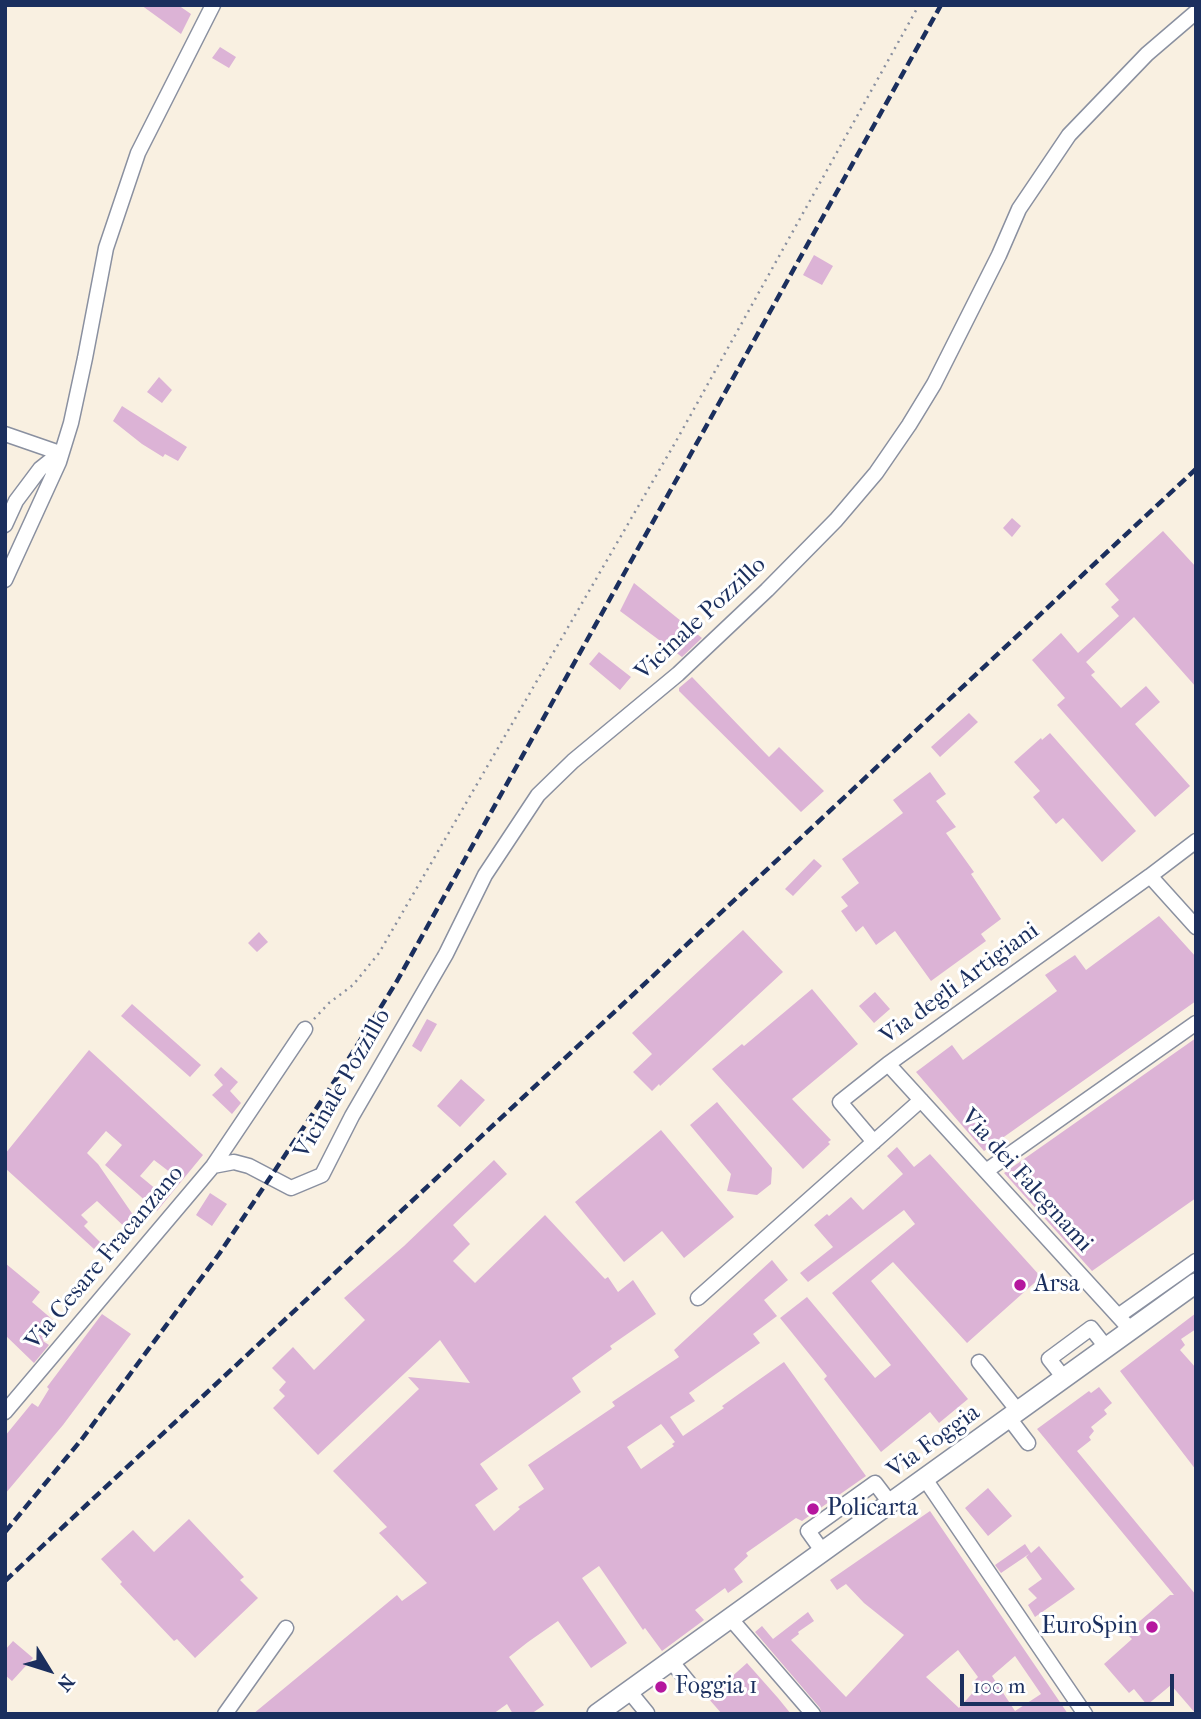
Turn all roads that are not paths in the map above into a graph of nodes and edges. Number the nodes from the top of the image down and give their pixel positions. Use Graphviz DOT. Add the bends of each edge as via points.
graph roads {
  1 [pos="213,5"];
  2 [pos="1196,12"];
  3 [pos="5,433"];
  4 [pos="60,453"];
  5 [pos="5,525"];
  6 [pos="5,580"];
  7 [pos="1196,841"];
  8 [pos="1150,876"];
  9 [pos="1196,928"];
  10 [pos="1196,1023"];
  11 [pos="305,1029"];
  12 [pos="888,1064"];
  13 [pos="921,1100"];
  14 [pos="874,1142"];
  15 [pos="212,1166"];
  16 [pos="986,1171"];
  17 [pos="1196,1261"];
  18 [pos="1196,1283"];
  19 [pos="698,1298"];
  20 [pos="1124,1323"];
  21 [pos="979,1362"];
  22 [pos="5,1412"];
  23 [pos="1014,1415"];
  24 [pos="1028,1443"];
  25 [pos="925,1479"];
  26 [pos="730,1618"];
  27 [pos="286,1628"];
  28 [pos="671,1661"];
  29 [pos="689,1683"];
  30 [pos="629,1691"];
  31 [pos="647,1713"];
  32 [pos="225,1714"];
  33 [pos="597,1714"];
  34 [pos="813,1714"];
  35 [pos="1085,1714"];
  1 -- 4 [label="street" via="138,153 106,248 80,384"];
  2 -- 15 [label="street, Vicinale Pozzillo" via="1147,54 1069,135 1019,209 934,384 876,473 767,590 538,795 485,874 446,954 322,1175 291,1188 249,1166 234,1162"];
  3 -- 4 [label="street"];
  4 -- 5 [label="street" via="40,469"];
  4 -- 6 [label="street" via="55,474"];
  7 -- 8 [label="street, Via degli Artigiani"];
  8 -- 9 [label="street"];
  8 -- 12 [label="street, Via degli Artigiani"];
  10 -- 16 [label="street"];
  11 -- 15 [label="street, Via Cesare Fracanzano"];
  12 -- 13 [label="street, Via dei Falegnami"];
  12 -- 14 [label="street, Via degli Artigiani" via="840,1102"];
  13 -- 14 [label="street"];
  13 -- 16 [label="street, Via dei Falegnami"];
  14 -- 19 [label="street"];
  15 -- 22 [label="street, Via Cesare Fracanzano"];
  16 -- 20 [label="street, Via dei Falegnami"];
  17 -- 20 [label="street"];
  18 -- 20 [label="main road, Via Foggia"];
  20 -- 23 [label="main road, Via Foggia" via="1106,1347"];
  21 -- 23 [label="street"];
  23 -- 24 [label="street"];
  23 -- 25 [label="main road, Via Foggia"];
  25 -- 26 [label="main road, Via Foggia"];
  25 -- 35 [label="street"];
  26 -- 28 [label="main road, Via Foggia"];
  26 -- 34 [label="street"];
  27 -- 32 [label="street"];
  28 -- 29 [label="street"];
  28 -- 30 [label="main road, Via Foggia"];
  30 -- 31 [label="street"];
  30 -- 33 [label="main road, Via Foggia"];
}
